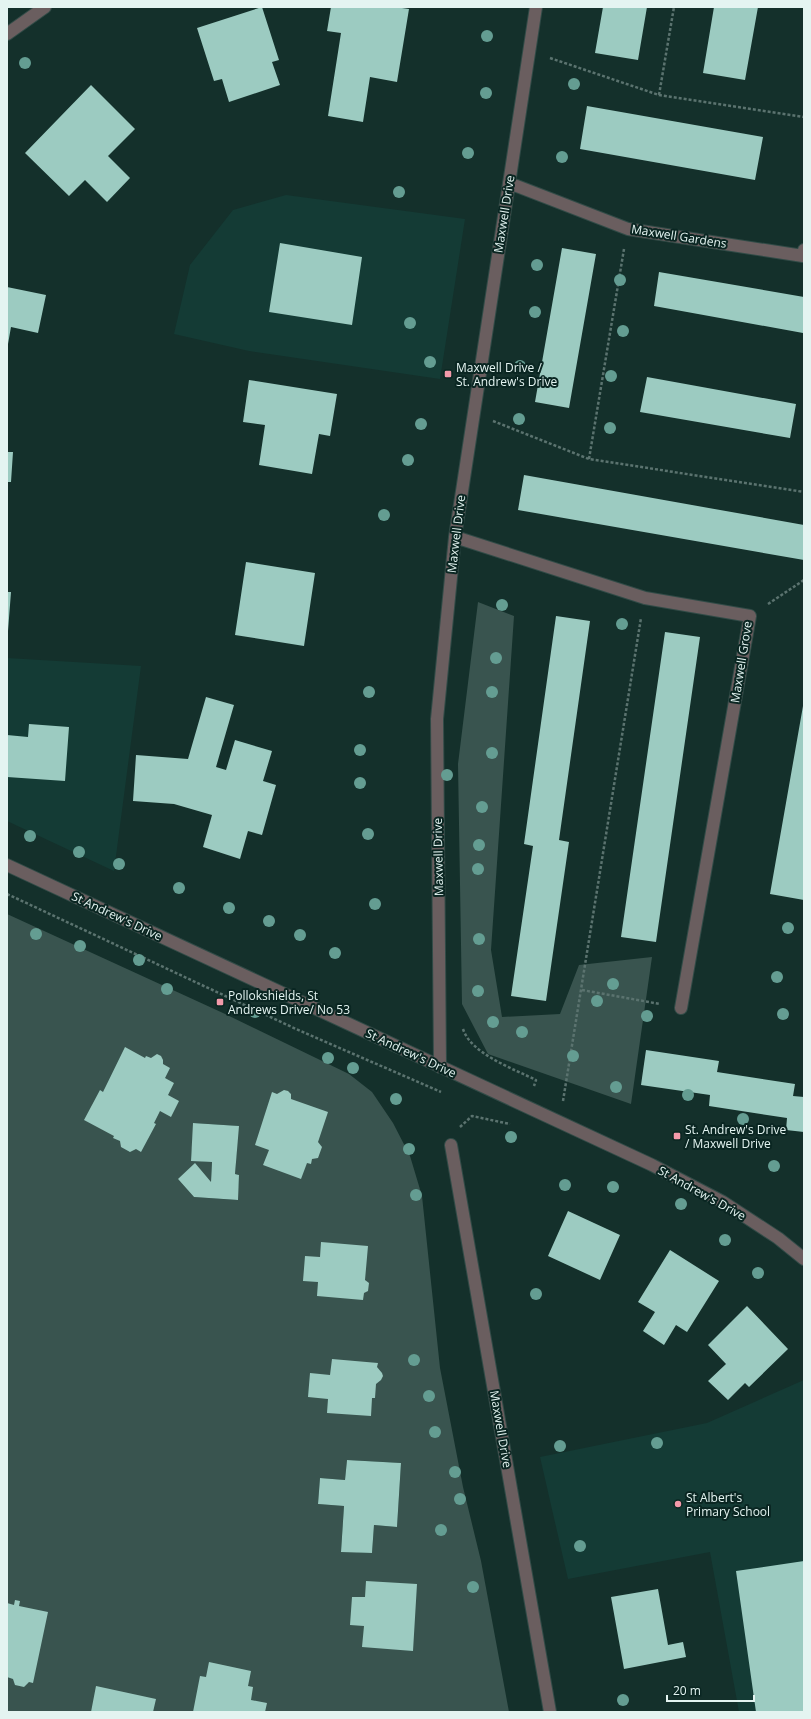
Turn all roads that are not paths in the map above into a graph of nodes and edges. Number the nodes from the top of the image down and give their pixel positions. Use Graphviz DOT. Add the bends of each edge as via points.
graph roads {
  1 [pos="45,7"];
  2 [pos="536,7"];
  3 [pos="7,34"];
  4 [pos="509,183"];
  5 [pos="804,250"];
  6 [pos="455,537"];
  7 [pos="7,865"];
  8 [pos="680,1008"];
  9 [pos="440,1066"];
  10 [pos="451,1145"];
  11 [pos="804,1259"];
  12 [pos="550,1712"];
  1 -- 3 [label="street"];
  2 -- 4 [label="street, Maxwell Drive"];
  4 -- 5 [label="street, Maxwell Gardens" via="628,229 803,256"];
  4 -- 6 [label="street, Maxwell Drive"];
  6 -- 8 [label="street, Maxwell Grove" via="644,598 750,616"];
  6 -- 9 [label="street, Maxwell Drive" via="437,719"];
  7 -- 9 [label="street, St Andrew's Drive"];
  9 -- 11 [label="street, St Andrew's Drive" via="652,1165 723,1202 778,1238"];
  10 -- 12 [label="street, Maxwell Drive"];
}
